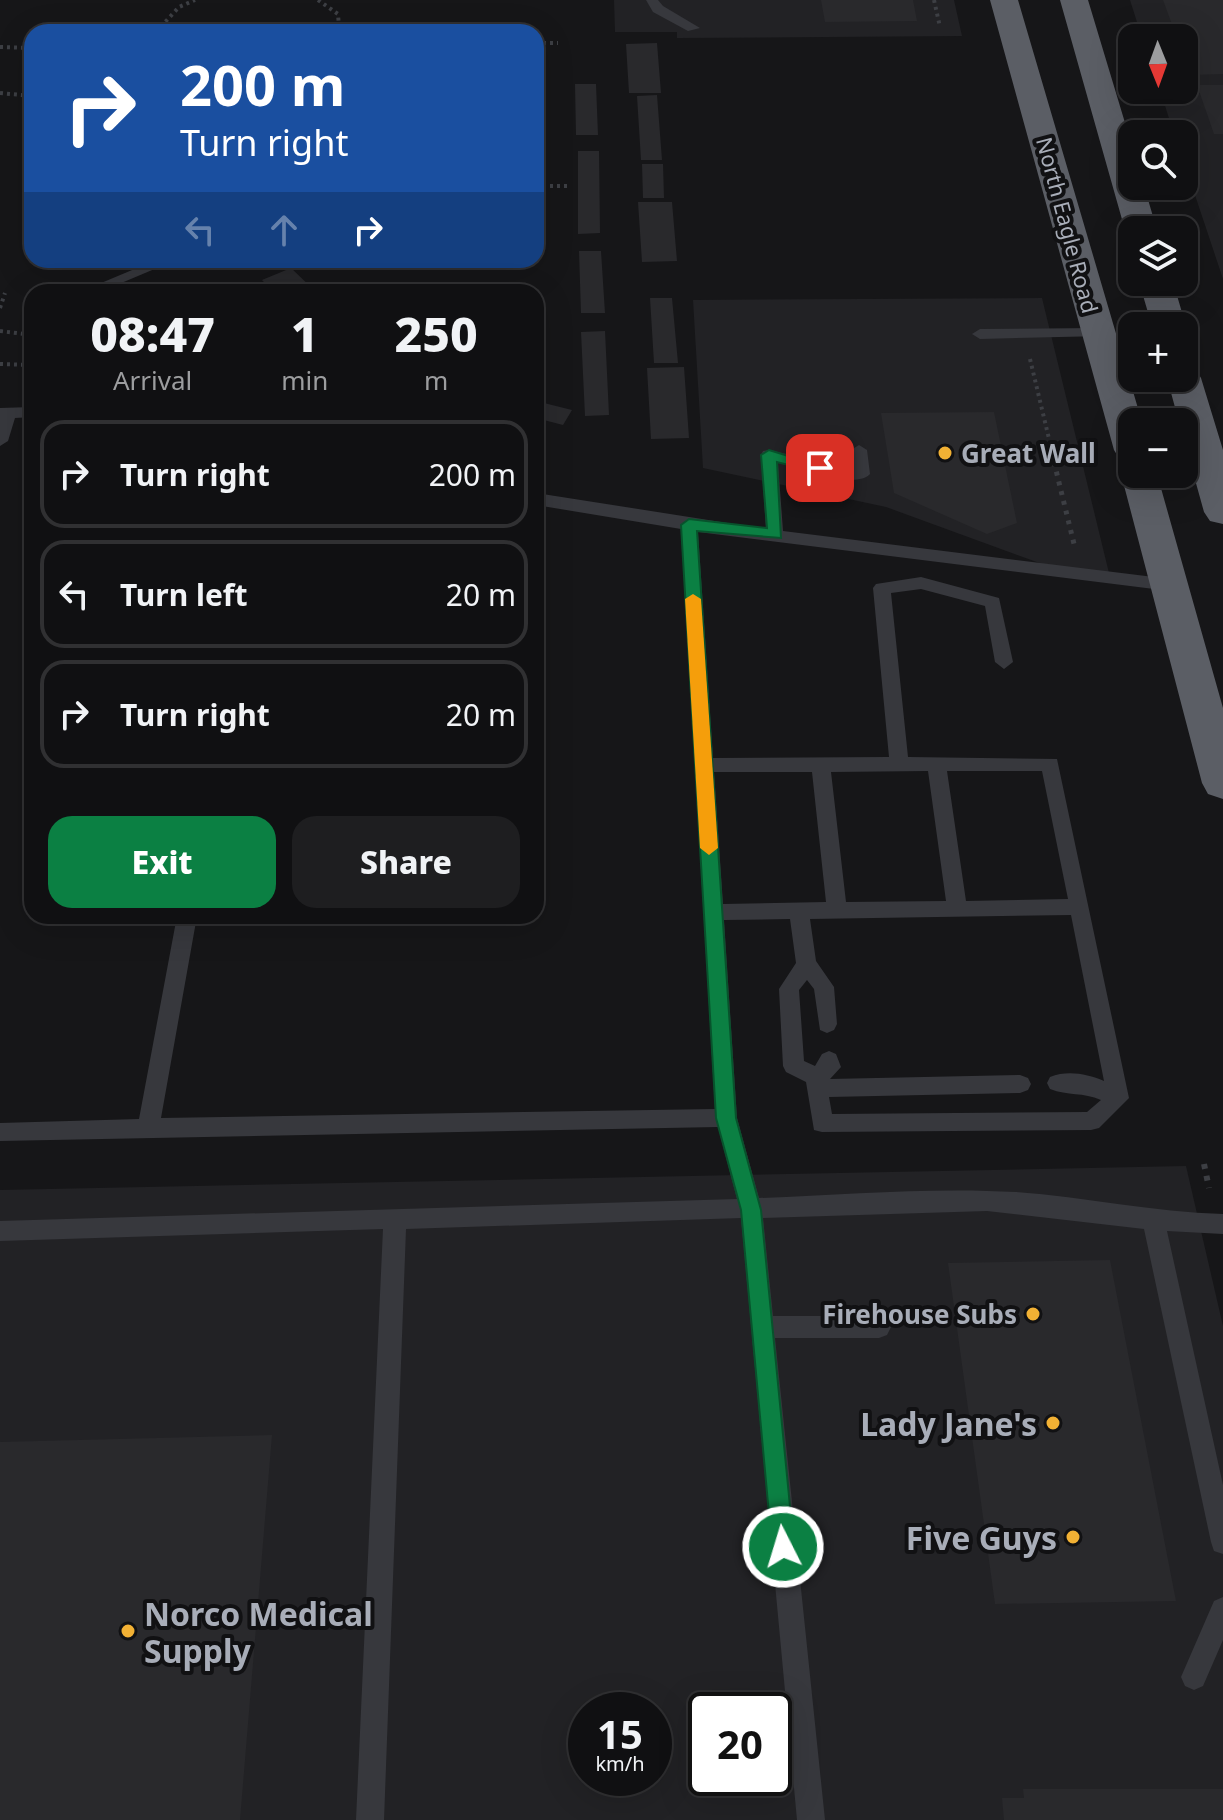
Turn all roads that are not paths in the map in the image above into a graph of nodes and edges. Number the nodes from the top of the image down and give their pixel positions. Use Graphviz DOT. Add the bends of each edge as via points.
graph roads {
  1 [pos="652,0"];
  2 [pos="1004,0"];
  3 [pos="1074,0"];
  4 [pos="693,28"];
  5 [pos="1137,216"];
  6 [pos="148,268"];
  7 [pos="107,284"];
  8 [pos="1098,333"];
  9 [pos="980,334"];
  10 [pos="1188,392"];
  11 [pos="1120,408"];
  12 [pos="24,412"];
  13 [pos="4,413"];
  14 [pos="0,441"];
  15 [pos="859,450"];
  16 [pos="1143,488"];
  17 [pos="544,500"];
  18 [pos="1223,512"];
  19 [pos="689,525"];
  20 [pos="775,534"];
  21 [pos="1170,585"];
  22 [pos="1004,662"];
  23 [pos="899,764"];
  24 [pos="704,765"];
  25 [pos="821,765"];
  26 [pos="937,765"];
  27 [pos="1223,783"];
  28 [pos="1079,907"];
  29 [pos="957,908"];
  30 [pos="837,909"];
  31 [pos="799,910"];
  32 [pos="713,912"];
  33 [pos="186,924"];
  34 [pos="806,964"];
  35 [pos="827,1024"];
  36 [pos="821,1075"];
  37 [pos="1058,1083"];
  38 [pos="1020,1084"];
  39 [pos="1118,1098"];
  40 [pos="726,1118"];
  41 [pos="148,1128"];
  42 [pos="0,1132"];
  43 [pos="751,1210"];
  44 [pos="1153,1219"];
  45 [pos="395,1220"];
  46 [pos="1223,1224"];
  47 [pos="0,1231"];
  48 [pos="762,1327"];
  49 [pos="879,1327"];
  50 [pos="1223,1542"];
  51 [pos="1223,1610"];
  52 [pos="1194,1677"];
  53 [pos="370,1820"];
  54 [pos="811,1820"];
  1 -- 4 [label="lane" via="658,9"];
  2 -- 8 [label="highway, North Eagle Road"];
  3 -- 5 [label="highway"];
  6 -- 7 [label="lane"];
  8 -- 9 [label="lane"];
  8 -- 11 [label="highway, North Eagle Road"];
  10 -- 18 [label="highway"];
  12 -- 13 [label="lane"];
  13 -- 14 [label="lane"];
  15 -- 20 [label="lane" via="862,474 845,475 769,455"];
  16 -- 21 [label="highway"];
  17 -- 19 [label="lane"];
  19 -- 20 [label="lane"];
  19 -- 24 [label="lane"];
  20 -- 21 [label="lane"];
  21 -- 27 [label="highway"];
  22 -- 23 [label="lane" via="993,602 921,583 882,588"];
  23 -- 25 [label="lane"];
  23 -- 26 [label="lane"];
  24 -- 25 [label="lane"];
  24 -- 32 [label="lane"];
  25 -- 30 [label="lane"];
  26 -- 28 [label="lane" via="1050,764"];
  26 -- 29 [label="lane"];
  28 -- 29 [label="lane"];
  28 -- 39 [label="lane"];
  29 -- 30 [label="lane"];
  30 -- 31 [label="lane"];
  31 -- 32 [label="lane"];
  31 -- 34 [label="lane"];
  32 -- 40 [label="lane"];
  33 -- 41 [label="lane"];
  34 -- 35 [label="lane" via="824,987"];
  34 -- 36 [label="lane" via="789,989 794,1066"];
  36 -- 38 [label="lane"];
  36 -- 39 [label="lane" via="822,1123 1091,1121"];
  37 -- 39 [label="lane" via="1086,1083"];
  40 -- 41 [label="lane"];
  40 -- 43 [label="lane"];
  41 -- 42 [label="lane"];
  43 -- 44 [label="lane" via="1012,1201"];
  43 -- 45 [label="lane"];
  43 -- 48 [label="lane"];
  44 -- 46 [label="lane"];
  44 -- 50 [label="lane"];
  45 -- 47 [label="lane"];
  45 -- 53 [label="lane"];
  48 -- 49 [label="lane"];
  48 -- 54 [label="lane"];
  51 -- 52 [label="lane"];
}
